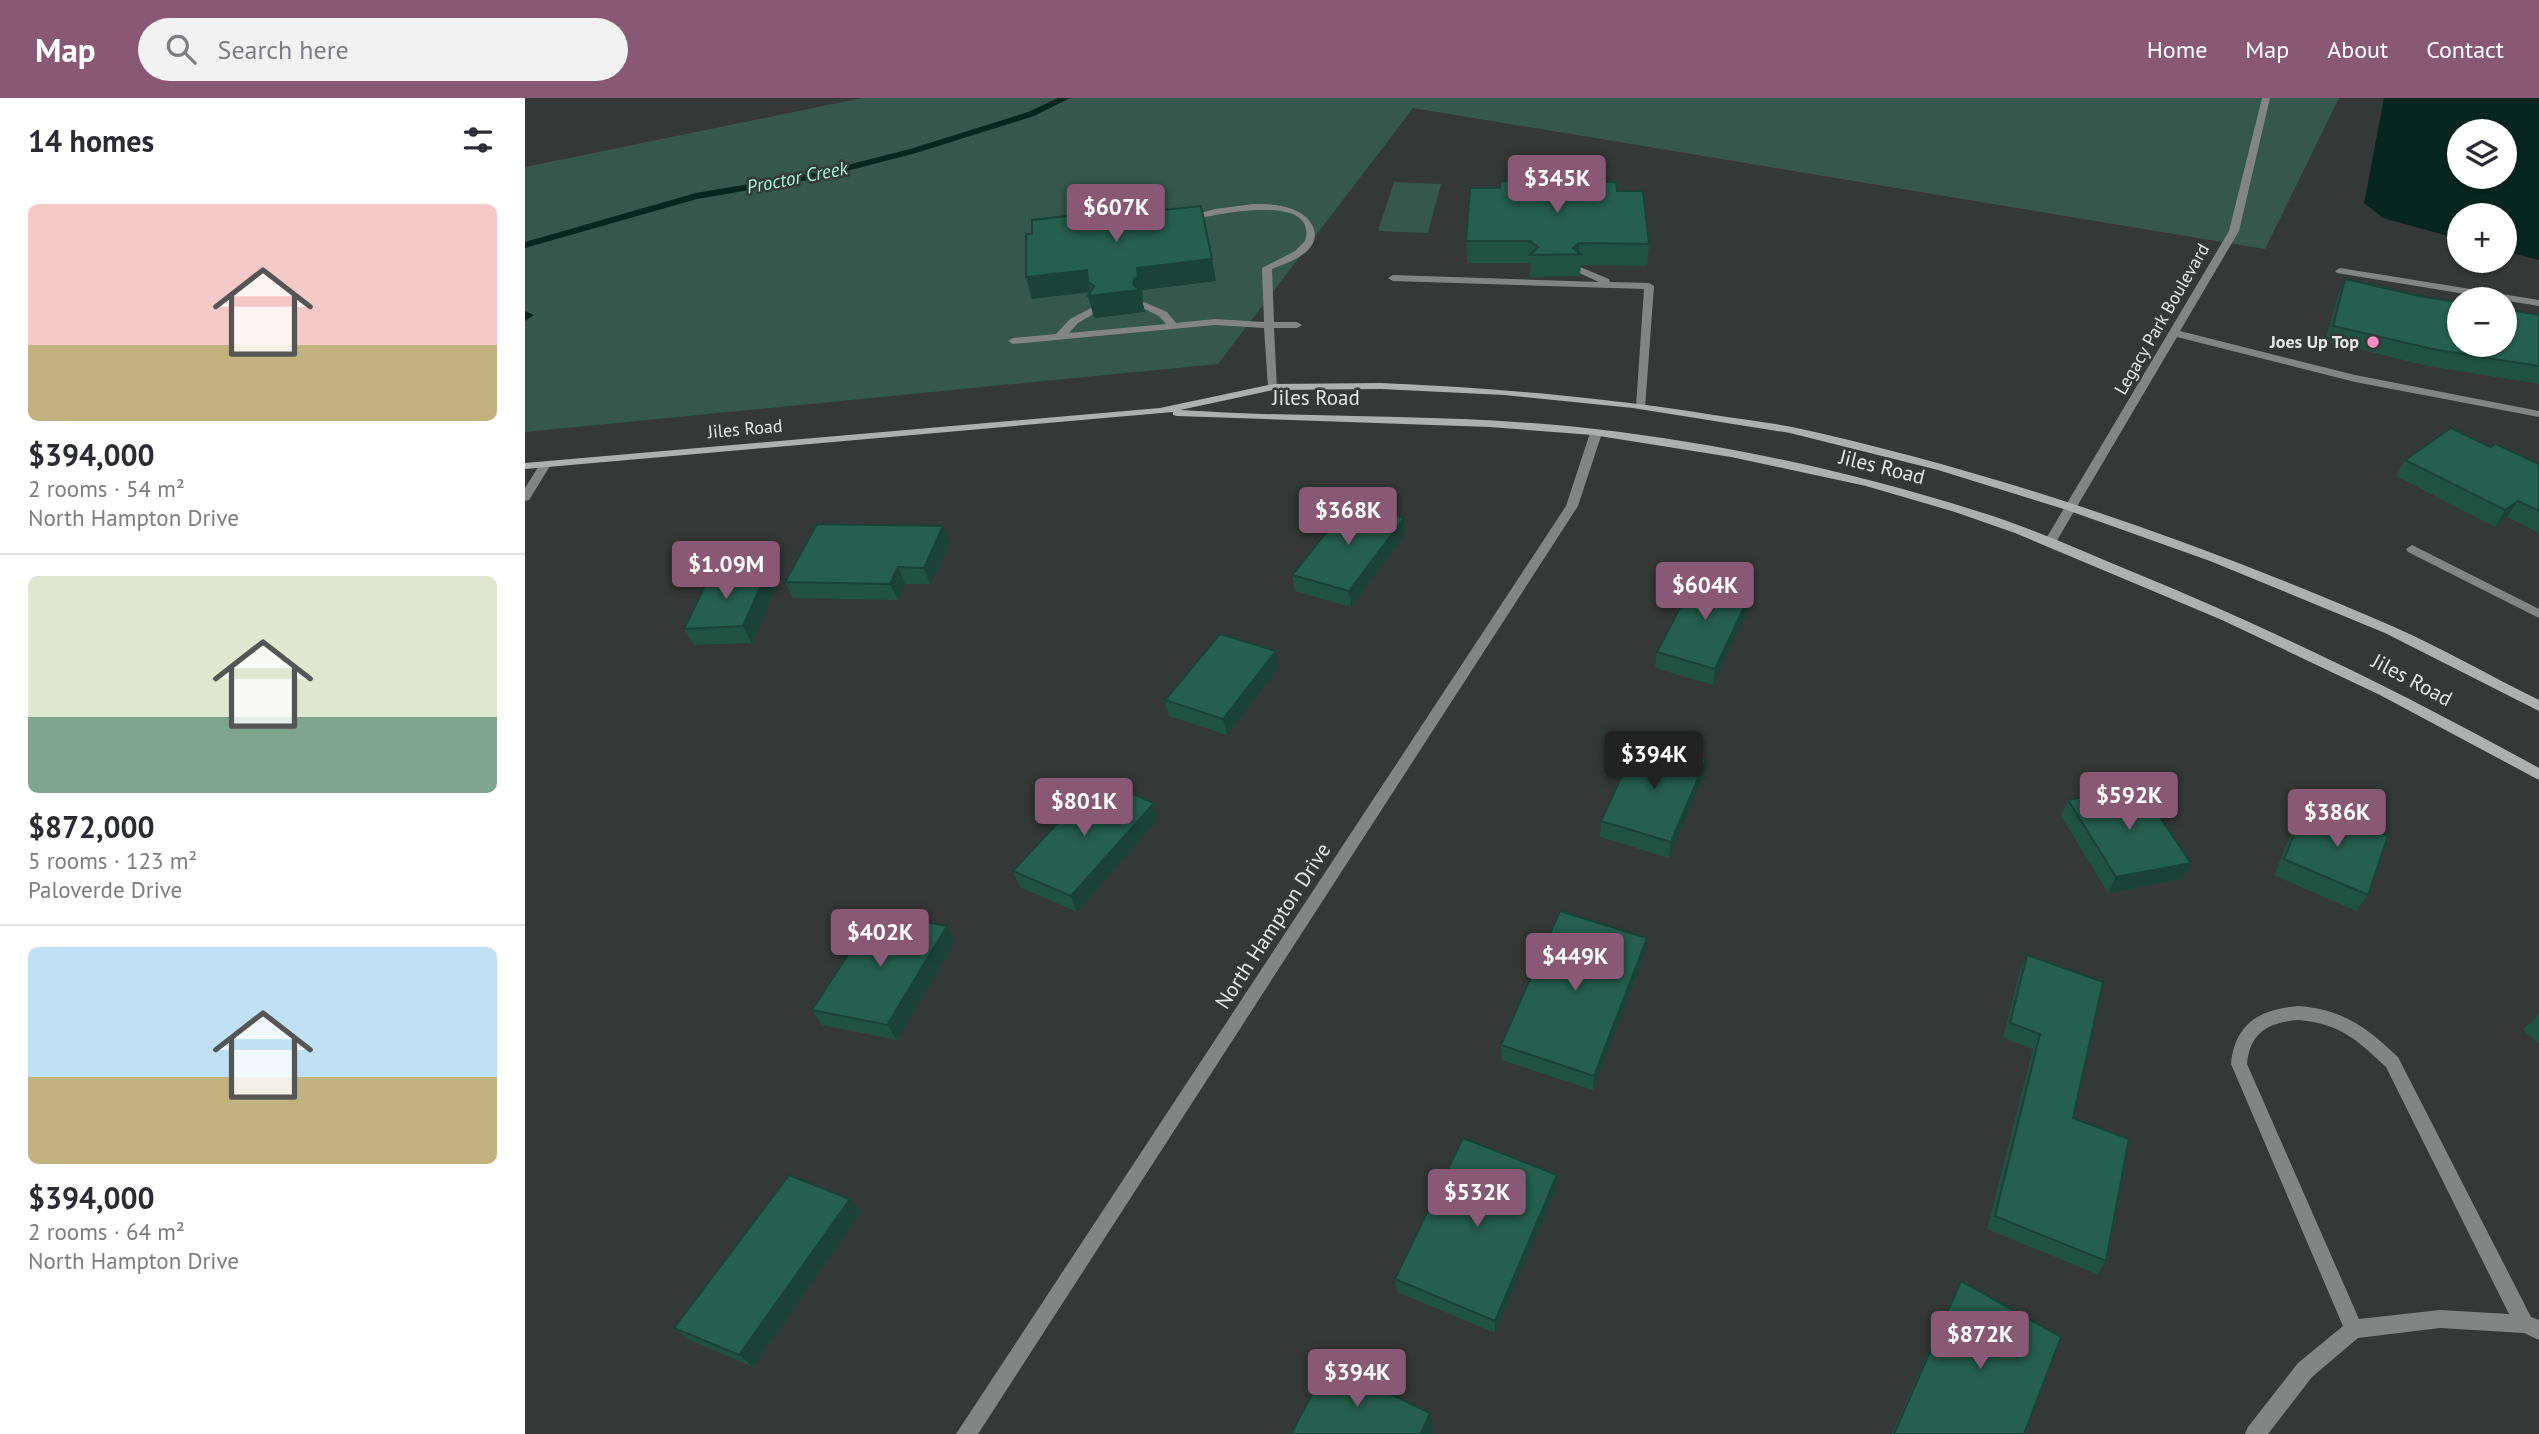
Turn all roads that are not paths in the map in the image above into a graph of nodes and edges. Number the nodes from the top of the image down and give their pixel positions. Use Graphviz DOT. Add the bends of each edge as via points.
graph roads {
  1 [pos="2266,98"];
  2 [pos="1177,220"];
  3 [pos="1530,269"];
  4 [pos="1580,270"];
  5 [pos="2340,271"];
  6 [pos="1393,278"];
  7 [pos="1493,281"];
  8 [pos="1614,284"];
  9 [pos="2539,303"];
  10 [pos="1144,305"];
  11 [pos="1093,310"];
  12 [pos="1269,325"];
  13 [pos="1297,325"];
  14 [pos="1173,326"];
  15 [pos="2175,333"];
  16 [pos="1059,337"];
  17 [pos="1013,341"];
  18 [pos="1273,387"];
  19 [pos="1641,406"];
  20 [pos="1160,411"];
  21 [pos="2539,414"];
  22 [pos="1596,433"];
  23 [pos="544,466"];
  24 [pos="525,468"];
  25 [pos="525,497"];
  26 [pos="2071,507"];
  27 [pos="2050,542"];
  28 [pos="2412,549"];
  29 [pos="2539,614"];
  30 [pos="2539,706"];
  31 [pos="2539,775"];
  32 [pos="2532,1327"];
  33 [pos="2354,1329"];
  34 [pos="966,1434"];
  35 [pos="2255,1434"];
  1 -- 15 [label="street, Legacy Park Boulevard" via="2234,231"];
  2 -- 12 [label="street" via="1243,208 1289,209 1306,219 1312,231 1310,242 1301,252 1267,268"];
  3 -- 7 [label="street"];
  4 -- 8 [label="street"];
  5 -- 9 [label="street"];
  6 -- 7 [label="street"];
  7 -- 8 [label="street"];
  8 -- 19 [label="street" via="1649,286"];
  10 -- 14 [label="street" via="1163,314"];
  11 -- 16 [label="street"];
  12 -- 13 [label="street"];
  12 -- 14 [label="street" via="1215,322"];
  12 -- 18 [label="street"];
  14 -- 16 [label="street"];
  15 -- 21 [label="street" via="2259,357"];
  15 -- 26 [label="street, Legacy Park Boulevard"];
  16 -- 17 [label="street"];
  18 -- 19 [label="street, Jiles Road" via="1504,392"];
  18 -- 20 [label="street, Jiles Road"];
  19 -- 26 [label="street, Jiles Road" via="1790,429 1942,467"];
  20 -- 22 [label="street, Jiles Road" via="1275,420 1508,424"];
  20 -- 23 [label="street, Jiles Road"];
  22 -- 27 [label="street, Jiles Road" via="1698,448 1875,485 1961,509"];
  22 -- 34 [label="street, North Hampton Drive" via="1572,506"];
  23 -- 24 [label="street, Jiles Road"];
  23 -- 25 [label="street"];
  26 -- 27 [label="street, Legacy Park Boulevard"];
  26 -- 30 [label="street, Jiles Road" via="2214,558 2390,630"];
  27 -- 31 [label="street, Jiles Road" via="2344,668"];
  28 -- 29 [label="street"];
  32 -- 33 [label="street" via="2440,1319"];
  32 -- 33 [label="street" via="2392,1062 2360,1033 2331,1018 2291,1012 2262,1020 2243,1040 2239,1064"];
  33 -- 35 [label="street" via="2305,1370"];
}
